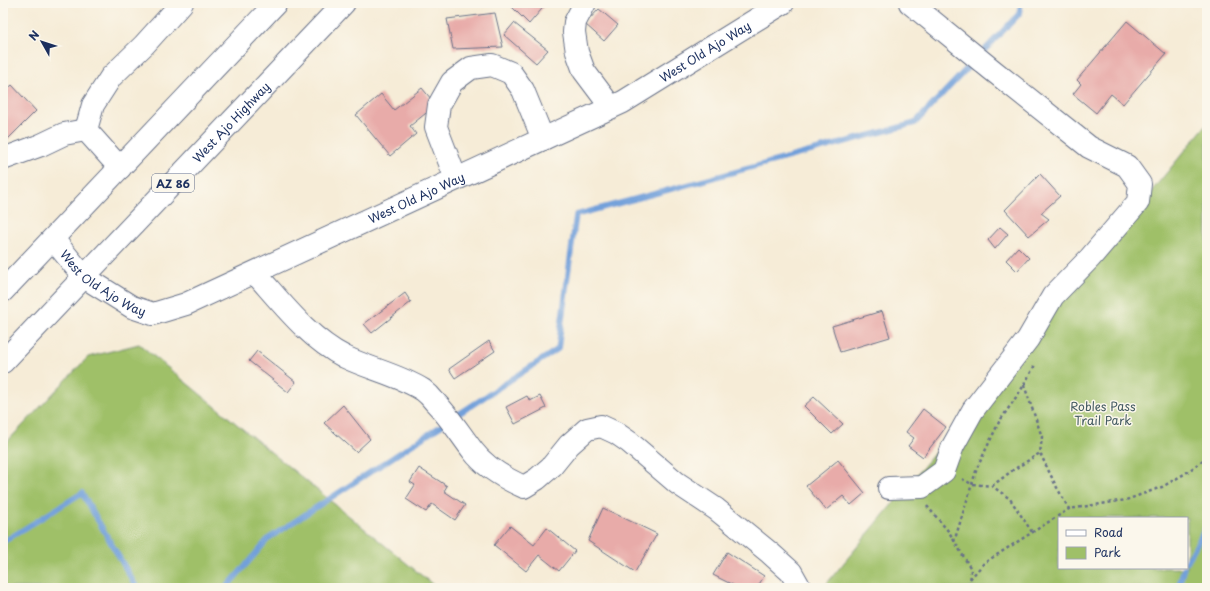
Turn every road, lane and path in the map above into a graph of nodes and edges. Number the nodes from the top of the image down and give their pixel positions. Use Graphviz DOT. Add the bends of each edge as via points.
graph roads {
  1 [pos="182,3"];
  2 [pos="276,3"];
  3 [pos="344,3"];
  4 [pos="585,3"];
  5 [pos="783,3"];
  6 [pos="910,3"];
  7 [pos="611,107"];
  8 [pos="86,130"];
  9 [pos="544,139"];
  10 [pos="3,159"];
  11 [pos="120,168"];
  12 [pos="456,179"];
  13 [pos="53,239"];
  14 [pos="255,273"];
  15 [pos="84,277"];
  16 [pos="3,291"];
  17 [pos="1039,359"];
  18 [pos="3,362"];
  19 [pos="1024,384"];
  20 [pos="1040,453"];
  21 [pos="1207,457"];
  22 [pos="944,471"];
  23 [pos="972,484"];
  24 [pos="992,486"];
  25 [pos="889,488"];
  26 [pos="913,488"];
  27 [pos="1069,509"];
  28 [pos="1032,532"];
  29 [pos="954,542"];
  30 [pos="970,579"];
  31 [pos="800,588"];
  32 [pos="970,588"];
  1 -- 8 [label="main road" via="144,45 110,77 93,105"];
  2 -- 11 [label="main road"];
  3 -- 15 [label="main road, West Ajo Highway / AZ 86"];
  4 -- 7 [label="main road" via="575,22 577,52 584,71"];
  5 -- 7 [label="main road, West Old Ajo Way"];
  6 -- 22 [label="main road" via="1089,147 1127,166 1140,184 1138,202 1053,296 1028,339 973,410 953,446"];
  7 -- 9 [label="main road, West Old Ajo Way"];
  8 -- 10 [label="main road" via="64,134"];
  8 -- 11 [label="main road"];
  9 -- 12 [label="main road, West Old Ajo Way"];
  9 -- 12 [label="main road" via="523,90 511,73 492,65 471,68 452,82 439,105 436,127"];
  11 -- 13 [label="main road"];
  12 -- 14 [label="main road, West Old Ajo Way"];
  13 -- 15 [label="main road, West Old Ajo Way"];
  13 -- 16 [label="main road"];
  14 -- 15 [label="main road, West Old Ajo Way" via="186,304 153,314 132,307"];
  14 -- 31 [label="main road" via="299,322 323,344 346,357 424,390 448,416 474,452 512,482 524,487 537,479 587,429 601,426 629,442 677,483 716,509 792,572"];
  15 -- 18 [label="main road, West Ajo Highway / AZ 86"];
  17 -- 19 [label="path"];
  19 -- 20 [label="path" via="1042,438"];
  19 -- 23 [label="path" via="999,422"];
  20 -- 24 [label="path"];
  20 -- 27 [label="path"];
  21 -- 27 [label="path" via="1162,488 1126,500"];
  22 -- 23 [label="path"];
  22 -- 26 [label="main road" via="922,487"];
  23 -- 24 [label="path"];
  23 -- 29 [label="path"];
  24 -- 28 [label="path" via="1010,499"];
  25 -- 26 [label="main road"];
  26 -- 29 [label="path" via="949,532"];
  27 -- 28 [label="path"];
  28 -- 30 [label="path" via="984,563"];
  29 -- 30 [label="path" via="971,569"];
  30 -- 32 [label="path"];
}
